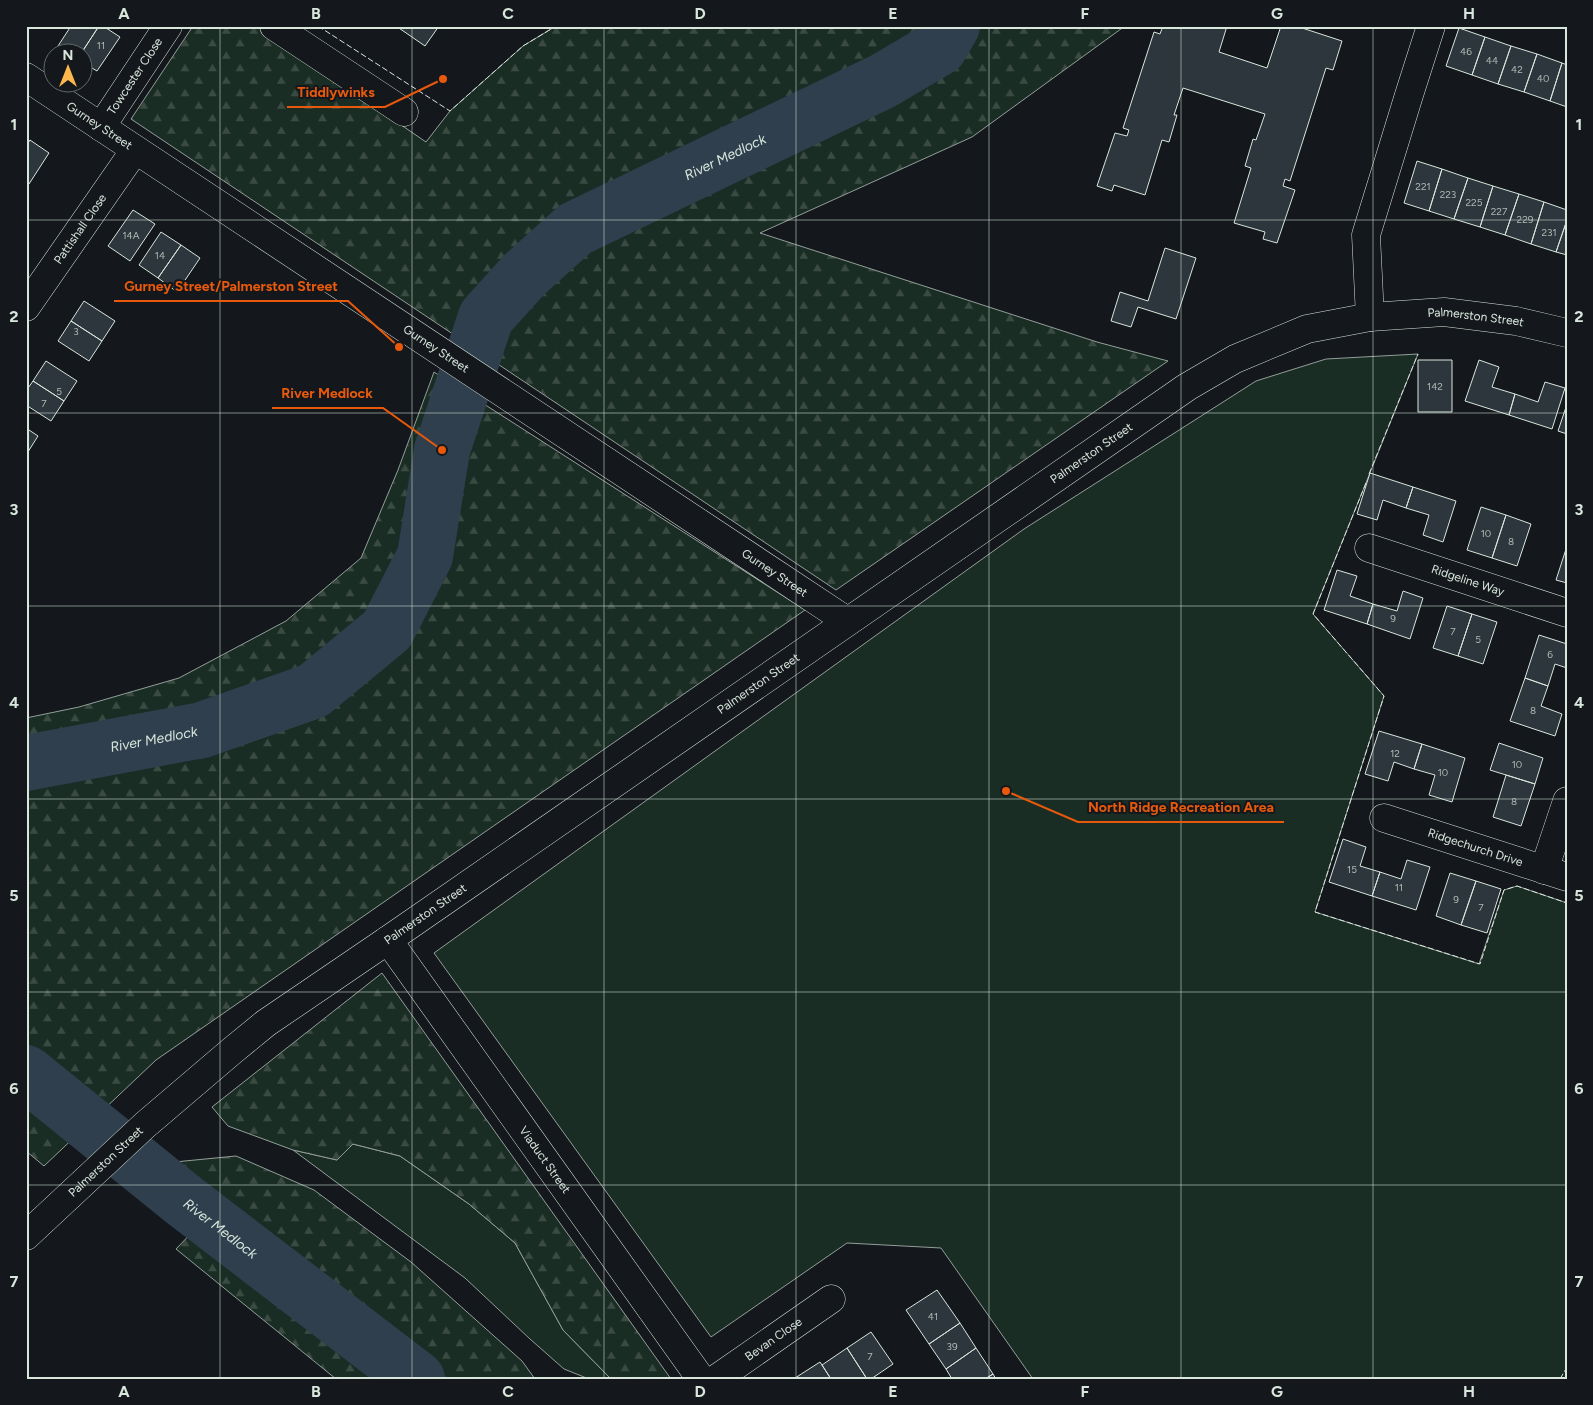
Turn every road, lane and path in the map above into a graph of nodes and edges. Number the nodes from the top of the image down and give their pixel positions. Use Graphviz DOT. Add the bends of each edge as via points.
graph roads {
  1 [pos="168,26"];
  2 [pos="274,26"];
  3 [pos="1431,26"];
  4 [pos="26,77"];
  5 [pos="404,112"];
  6 [pos="101,126"];
  7 [pos="134,150"];
  8 [pos="26,307"];
  9 [pos="1370,316"];
  10 [pos="1567,333"];
  11 [pos="1369,548"];
  12 [pos="1567,612"];
  13 [pos="847,621"];
  14 [pos="1567,801"];
  15 [pos="1384,818"];
  16 [pos="1556,874"];
  17 [pos="388,940"];
  18 [pos="26,1236"];
  19 [pos="831,1299"];
  20 [pos="701,1379"];
  21 [pos="716,1379"];
  1 -- 6 [label="street, Towcester Close"];
  2 -- 5 [label="street"];
  3 -- 9 [label="street" via="1366,235"];
  4 -- 6 [label="street, Gurney Street"];
  6 -- 7 [label="street, Gurney Street"];
  7 -- 8 [label="street, Pattishall Close"];
  7 -- 13 [label="street, Gurney Street"];
  9 -- 10 [label="street, Palmerston Street" via="1444,312 1516,321"];
  9 -- 13 [label="street, Palmerston Street" via="1307,330 1236,359 1187,387"];
  11 -- 12 [label="street, Ridgeline Way"];
  13 -- 17 [label="street, Palmerston Street"];
  14 -- 16 [label="street"];
  15 -- 16 [label="street, Ridgechurch Drive"];
  17 -- 18 [label="street, Palmerston Street" via="266,1023 145,1125"];
  17 -- 20 [label="street, Viaduct Street"];
  19 -- 21 [label="street, Bevan Close"];
}
